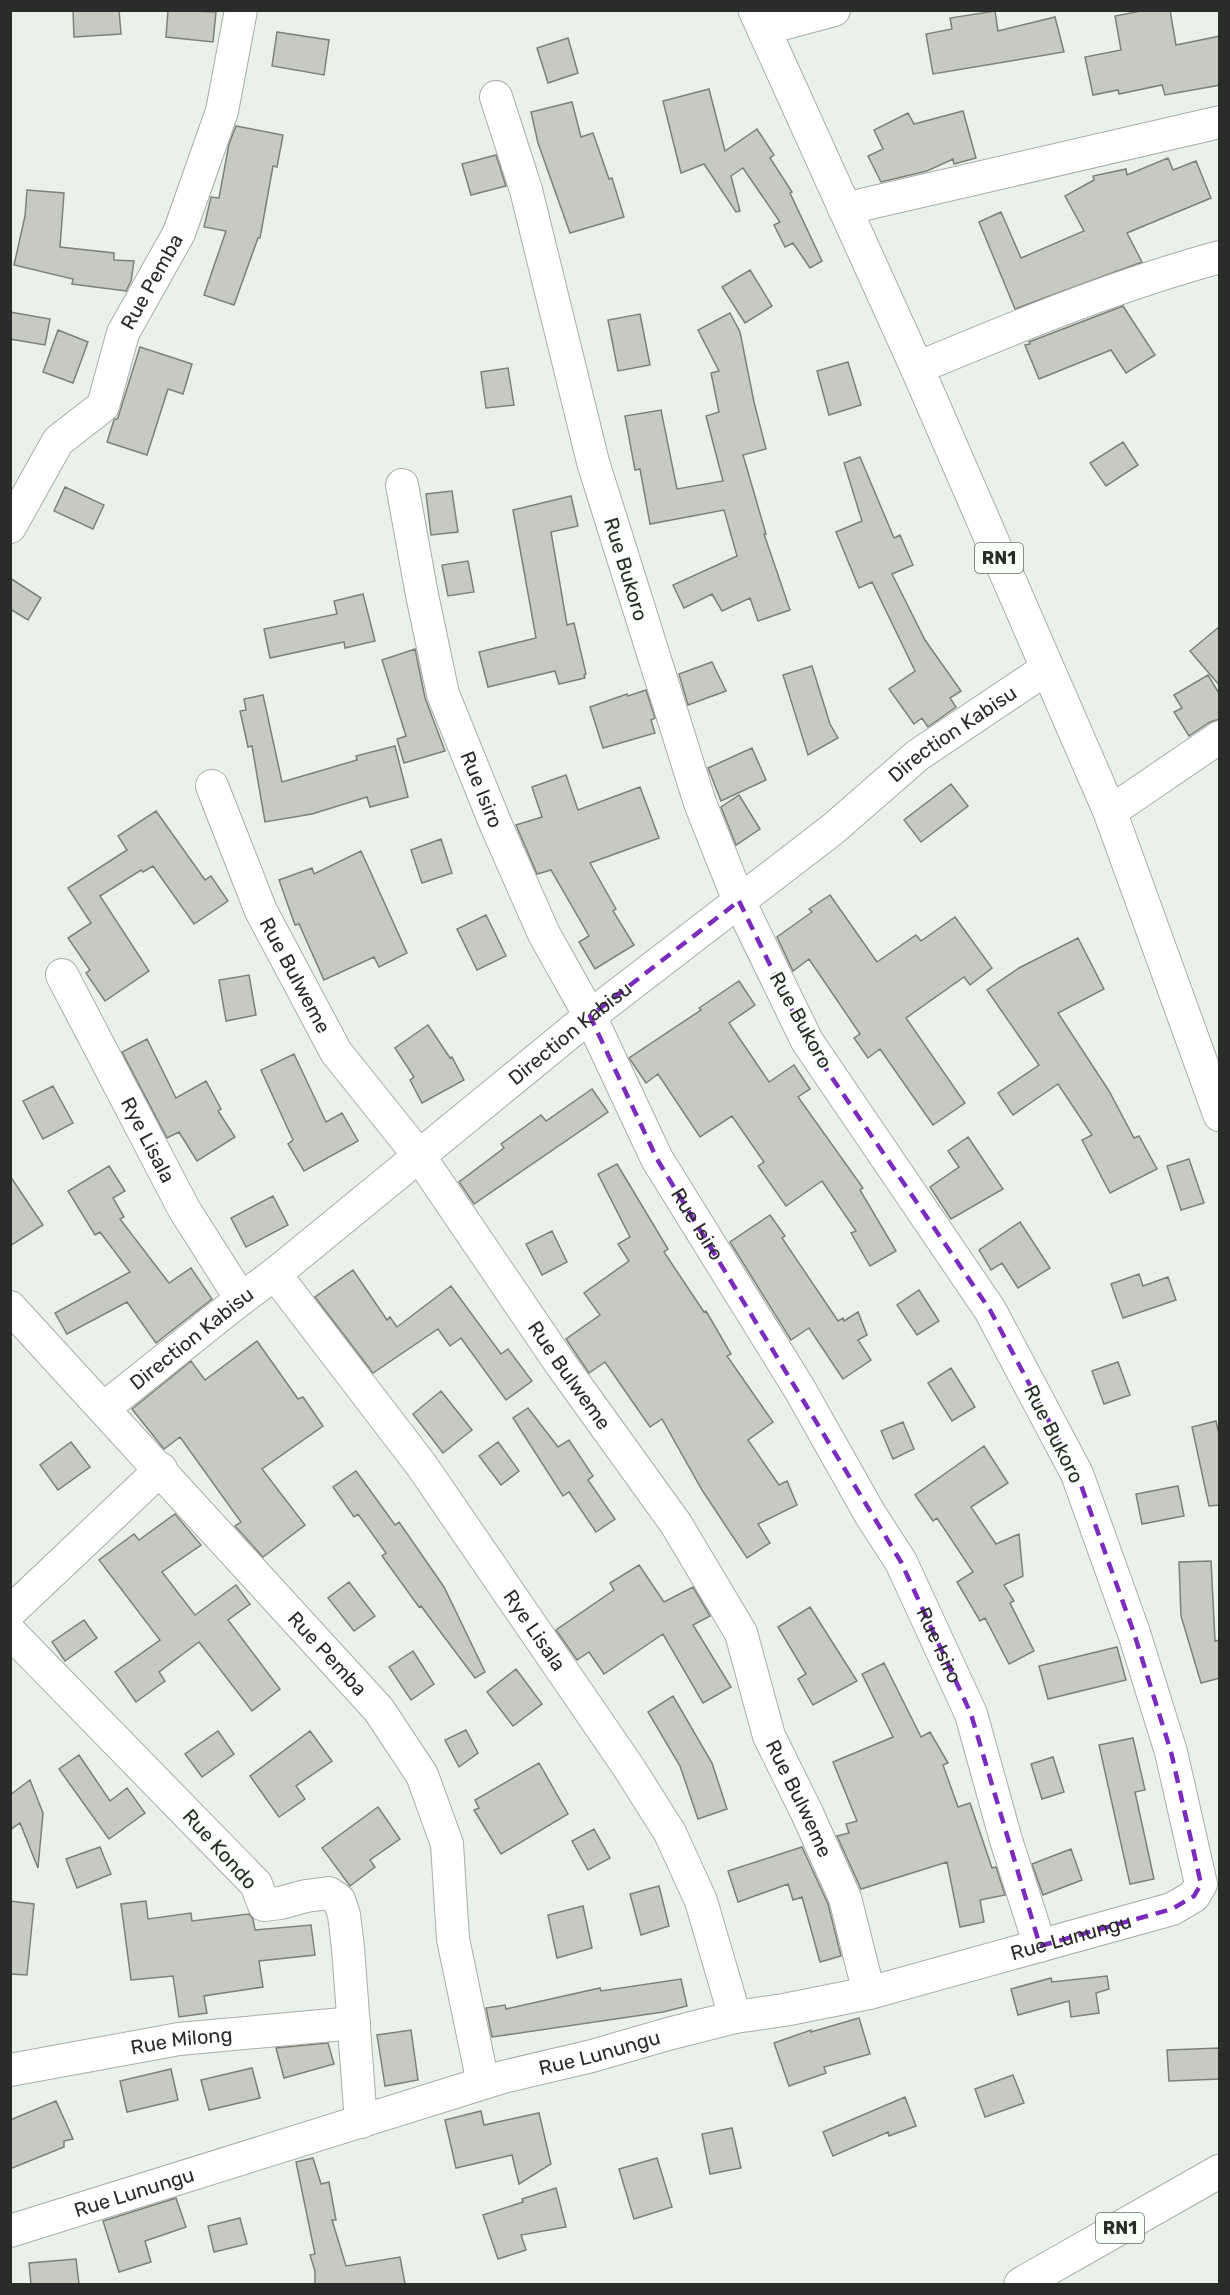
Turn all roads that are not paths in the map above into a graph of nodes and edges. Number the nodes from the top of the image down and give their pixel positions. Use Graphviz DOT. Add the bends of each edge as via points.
graph roads {
  1 [pos="241,10"];
  2 [pos="834,10"];
  3 [pos="759,20"];
  4 [pos="496,97"];
  5 [pos="1220,122"];
  6 [pos="844,209"];
  7 [pos="1220,257"];
  8 [pos="917,368"];
  9 [pos="402,485"];
  10 [pos="10,527"];
  11 [pos="1046,669"];
  12 [pos="1220,737"];
  13 [pos="212,786"];
  14 [pos="1110,812"];
  15 [pos="739,901"];
  16 [pos="62,975"];
  17 [pos="590,1016"];
  18 [pos="1220,1115"];
  19 [pos="420,1157"];
  20 [pos="275,1274"];
  21 [pos="241,1299"];
  22 [pos="10,1307"];
  23 [pos="104,1408"];
  24 [pos="161,1469"];
  25 [pos="10,1612"];
  26 [pos="10,1632"];
  27 [pos="1194,1896"];
  28 [pos="1040,1946"];
  29 [pos="869,1993"];
  30 [pos="735,2017"];
  31 [pos="354,2023"];
  32 [pos="10,2070"];
  33 [pos="483,2083"];
  34 [pos="361,2122"];
  35 [pos="1220,2171"];
  36 [pos="10,2231"];
  37 [pos="1021,2284"];
  1 -- 10 [label="street, Rue Pemba" via="222,111 179,233 123,333 103,406 58,441"];
  2 -- 3 [label="street"];
  3 -- 6 [label="highway, RN1"];
  4 -- 15 [label="street, Rue Bukoro" via="526,190 596,472 700,803"];
  5 -- 6 [label="street"];
  6 -- 8 [label="highway, RN1"];
  7 -- 8 [label="street" via="1008,330"];
  8 -- 11 [label="highway, RN1"];
  9 -- 17 [label="street, Rue Isiro" via="443,694 544,934"];
  11 -- 14 [label="highway, RN1"];
  11 -- 15 [label="street, Direction Kabisu" via="918,755 833,829"];
  12 -- 14 [label="street"];
  13 -- 19 [label="street, Rue Bulweme" via="261,911 336,1052"];
  14 -- 18 [label="highway, RN1"];
  15 -- 17 [label="street, Direction Kabisu"];
  15 -- 27 [label="street, Rue Bukoro" via="807,1041 990,1310 1077,1474 1134,1633 1171,1752 1201,1884"];
  16 -- 21 [label="street, Rye Lisala" via="184,1209"];
  17 -- 19 [label="street, Direction Kabisu"];
  17 -- 28 [label="street, Rue Isiro" via="657,1159 901,1562 971,1714"];
  19 -- 20 [label="street, Direction Kabisu"];
  19 -- 29 [label="street, Rue Bulweme" via="560,1363 676,1524 741,1633 769,1737 845,1898"];
  20 -- 21 [label="street, Direction Kabisu"];
  20 -- 30 [label="street, Rye Lisala" via="422,1466 670,1833 701,1901"];
  21 -- 23 [label="street, Direction Kabisu"];
  22 -- 23 [label="street, Rue Pemba"];
  23 -- 24 [label="street, Rue Pemba"];
  24 -- 25 [label="street"];
  24 -- 33 [label="street, Rue Pemba" via="379,1710 422,1775 447,1844 453,1939"];
  26 -- 31 [label="street, Rue Kondo" via="256,1884 264,1905 329,1893 339,1900 344,1915"];
  27 -- 28 [label="street, Rue Lunungu" via="1172,1909"];
  28 -- 29 [label="street, Rue Lunungu"];
  29 -- 30 [label="street, Rue Lunungu"];
  30 -- 33 [label="street, Rue Lunungu"];
  31 -- 32 [label="street, Rue Milong" via="179,2039"];
  31 -- 34 [label="street, Rue Kondo"];
  33 -- 34 [label="street, Rue Lunungu"];
  34 -- 36 [label="street, Rue Lunungu"];
  35 -- 37 [label="highway, RN1"];
}
